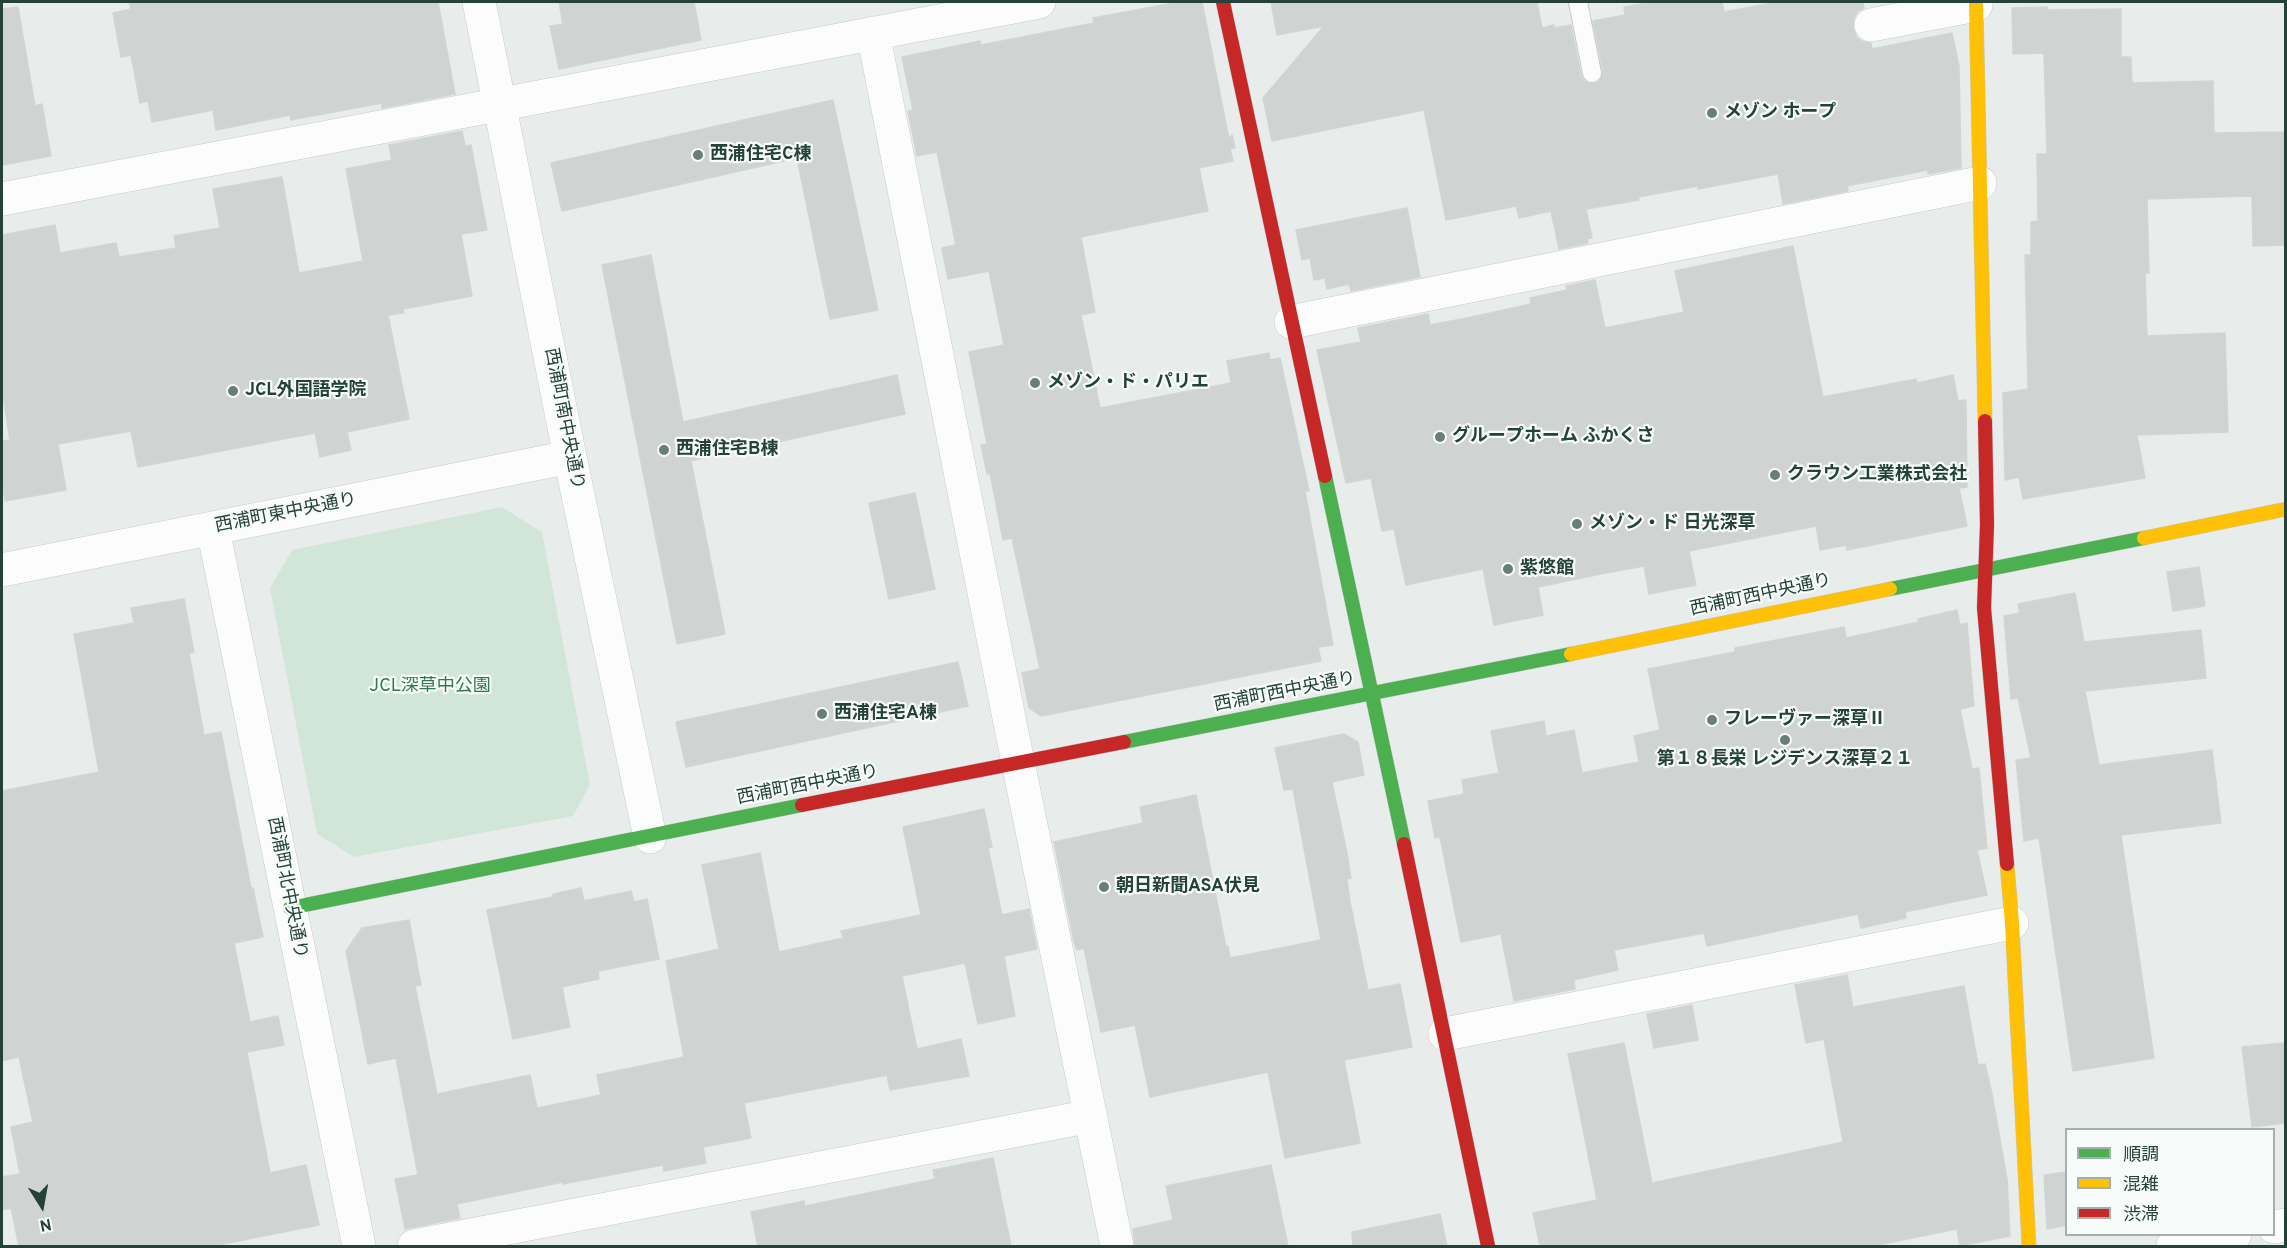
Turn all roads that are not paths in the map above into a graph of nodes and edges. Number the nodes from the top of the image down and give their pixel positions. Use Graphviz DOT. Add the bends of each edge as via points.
graph roads {
  1 [pos="479,2"];
  2 [pos="1039,2"];
  3 [pos="1223,2"];
  4 [pos="1578,2"];
  5 [pos="1976,3"];
  6 [pos="1870,26"];
  7 [pos="873,33"];
  8 [pos="1592,72"];
  9 [pos="500,104"];
  10 [pos="1980,183"];
  11 [pos="2,199"];
  12 [pos="1291,322"];
  13 [pos="570,457"];
  14 [pos="2286,508"];
  15 [pos="213,529"];
  16 [pos="1987,569"];
  17 [pos="2,570"];
  18 [pos="1371,694"];
  19 [pos="1018,762"];
  20 [pos="650,837"];
  21 [pos="290,908"];
  22 [pos="2012,924"];
  23 [pos="1445,1034"];
  24 [pos="1091,1116"];
  25 [pos="2225,1236"];
  26 [pos="359,1246"];
  27 [pos="414,1246"];
  28 [pos="1117,1246"];
  29 [pos="1488,1246"];
  30 [pos="2030,1246"];
  31 [pos="2173,1246"];
  1 -- 9 [label="street, 西浦町南中央通り"];
  2 -- 7 [label="street"];
  3 -- 12 [label="street"];
  4 -- 8 [label="lane"];
  5 -- 6 [label="street"];
  5 -- 10 [label="street"];
  7 -- 9 [label="street"];
  7 -- 19 [label="street"];
  9 -- 11 [label="street"];
  9 -- 13 [label="street, 西浦町南中央通り"];
  10 -- 12 [label="street"];
  10 -- 16 [label="street"];
  12 -- 18 [label="street"];
  13 -- 15 [label="street, 西浦町東中央通り"];
  13 -- 20 [label="street, 西浦町南中央通り"];
  14 -- 16 [label="street, 西浦町西中央通り"];
  15 -- 17 [label="street, 西浦町東中央通り"];
  15 -- 21 [label="street, 西浦町北中央通り"];
  16 -- 18 [label="street, 西浦町西中央通り"];
  16 -- 22 [label="street" via="1984,608"];
  18 -- 19 [label="street, 西浦町西中央通り"];
  18 -- 23 [label="street"];
  19 -- 20 [label="street, 西浦町西中央通り"];
  19 -- 24 [label="street"];
  20 -- 21 [label="street, 西浦町西中央通り"];
  21 -- 26 [label="street, 西浦町北中央通り"];
  22 -- 23 [label="street"];
  22 -- 30 [label="street"];
  23 -- 29 [label="street"];
  24 -- 27 [label="street"];
  24 -- 28 [label="street"];
  25 -- 31 [label="street"];
}
